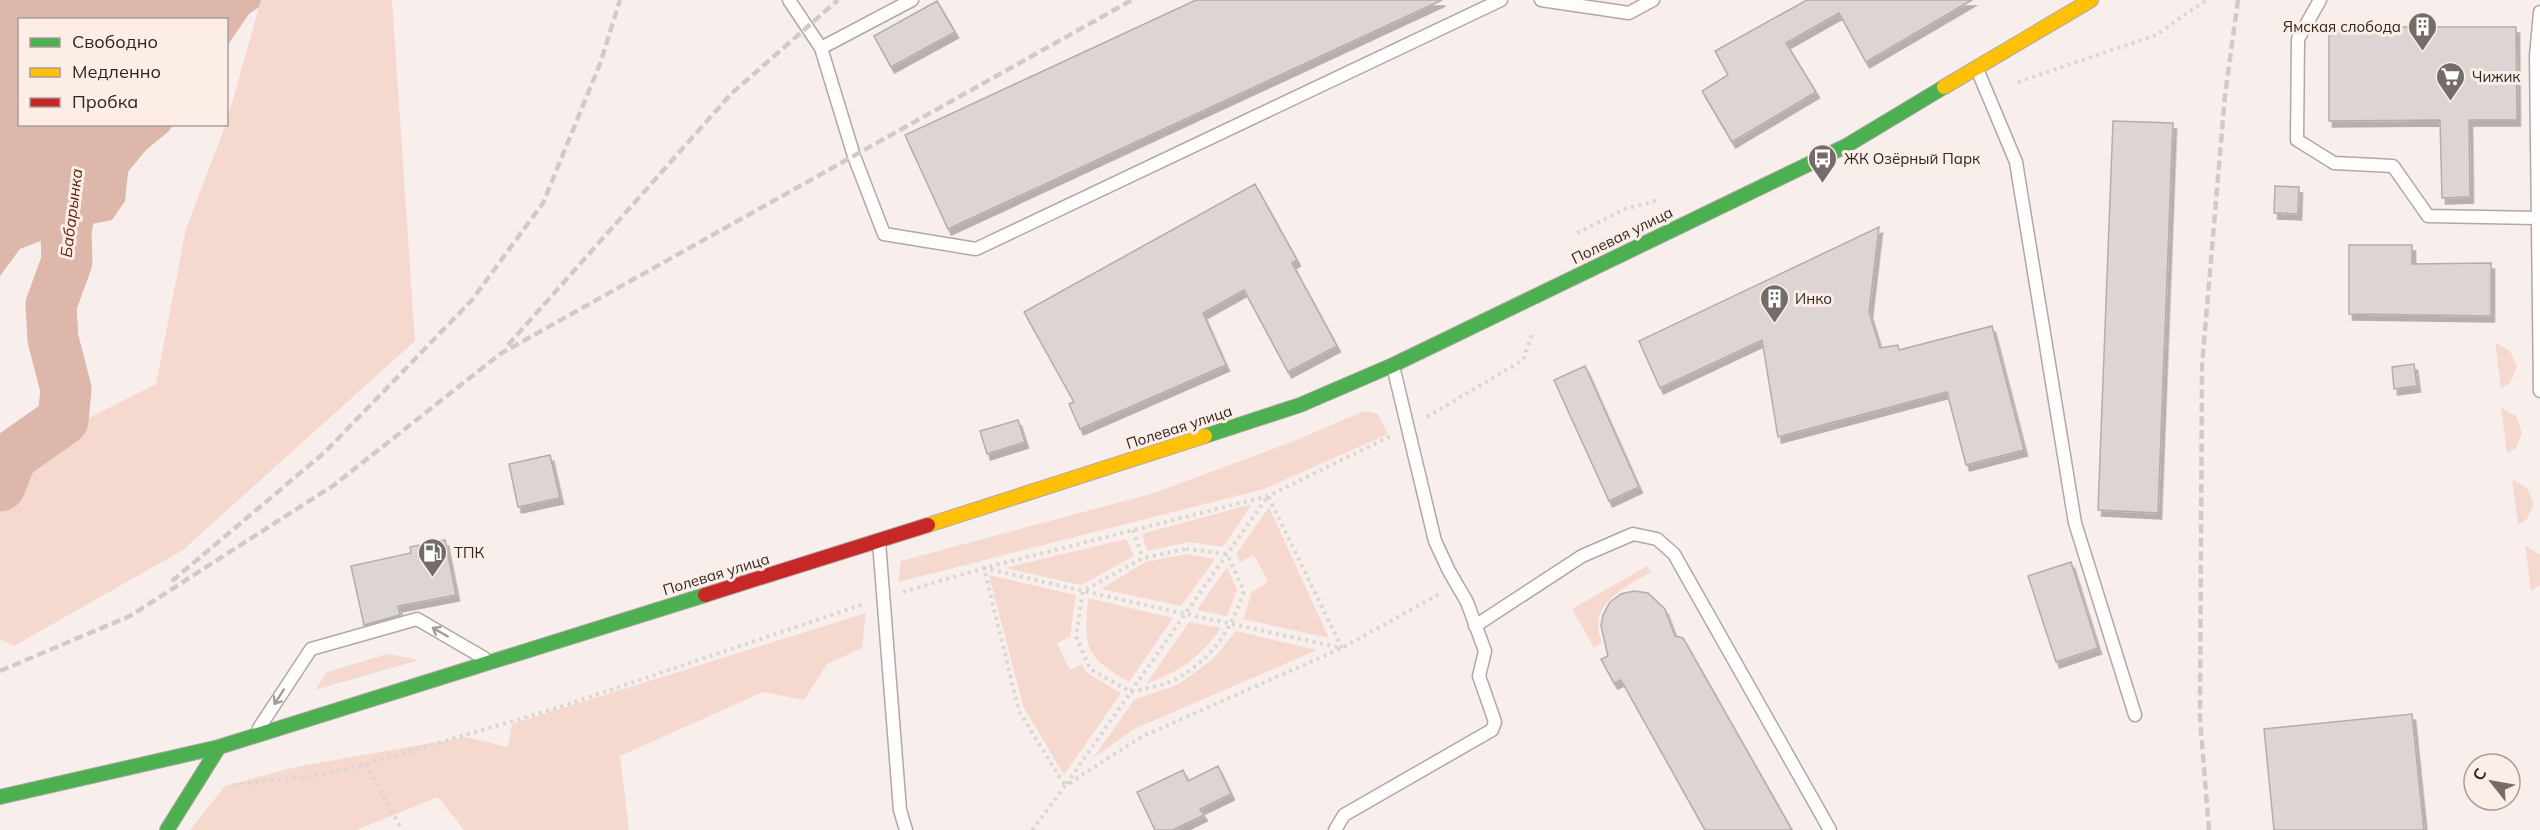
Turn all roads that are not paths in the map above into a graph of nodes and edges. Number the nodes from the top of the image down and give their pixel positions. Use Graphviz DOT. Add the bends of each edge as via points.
graph roads {
  1 [pos="789,0"];
  2 [pos="912,0"];
  3 [pos="1501,0"];
  4 [pos="1541,0"];
  5 [pos="1653,0"];
  6 [pos="2091,0"];
  7 [pos="2320,0"];
  8 [pos="2540,12"];
  9 [pos="821,48"];
  10 [pos="2538,56"];
  11 [pos="1977,68"];
  12 [pos="2538,224"];
  13 [pos="1393,365"];
  14 [pos="2540,390"];
  15 [pos="879,540"];
  16 [pos="1476,626"];
  17 [pos="491,661"];
  18 [pos="2135,715"];
  19 [pos="254,736"];
  20 [pos="219,747"];
  21 [pos="0,797"];
  22 [pos="903,829"];
  23 [pos="167,830"];
  24 [pos="1335,830"];
  25 [pos="1830,830"];
  1 -- 9 [label="lane"];
  2 -- 9 [label="lane"];
  3 -- 9 [label="lane" via="976,249 884,234 854,156"];
  4 -- 5 [label="lane" via="1629,12"];
  6 -- 11 [label="street, Полевая улица"];
  7 -- 12 [label="lane" via="2298,39 2296,140 2334,163 2393,166 2428,216"];
  8 -- 10 [label="lane"];
  10 -- 12 [label="lane"];
  11 -- 13 [label="street, Полевая улица" via="1846,146"];
  11 -- 18 [label="lane" via="2016,162 2075,523"];
  12 -- 14 [label="lane"];
  13 -- 15 [label="street, Полевая улица" via="1300,405"];
  13 -- 16 [label="lane" via="1435,541"];
  15 -- 17 [label="street, Полевая улица"];
  15 -- 22 [label="lane"];
  16 -- 24 [label="lane" via="1485,651 1479,676 1495,722 1492,730 1344,816"];
  16 -- 25 [label="lane" via="1582,556 1633,534 1657,539 1674,554"];
  17 -- 19 [label="street, Полевая улица"];
  17 -- 19 [label="lane, one-way" via="417,619 310,649"];
  19 -- 20 [label="street, Полевая улица"];
  20 -- 21 [label="street, Полевая улица"];
  20 -- 23 [label="street"];
}
